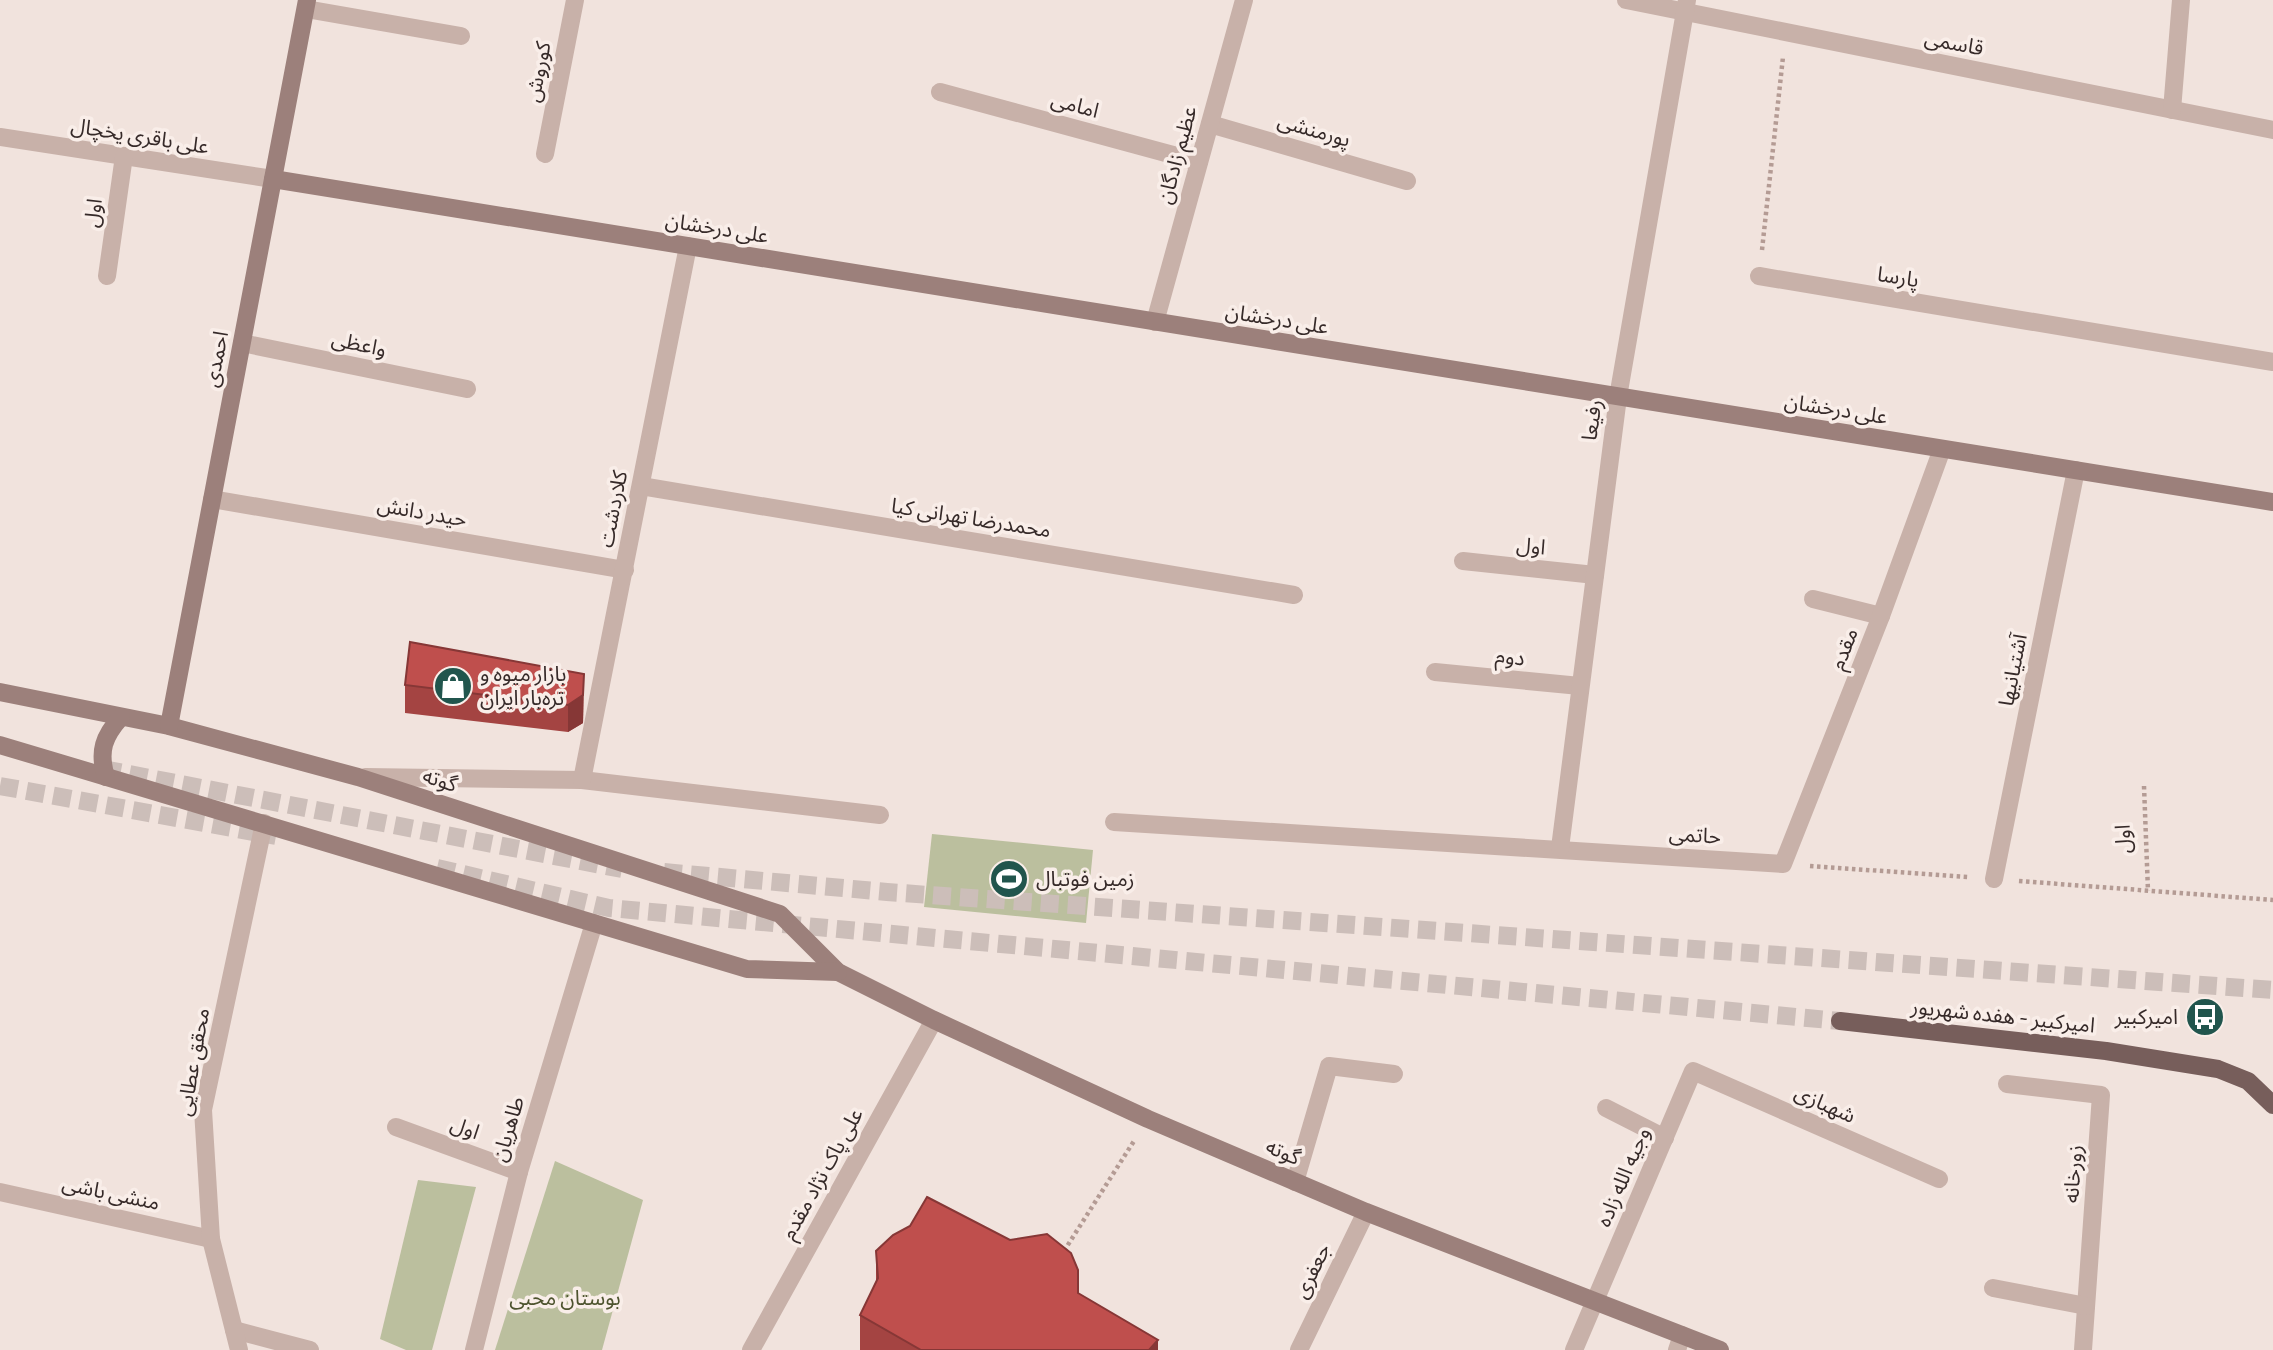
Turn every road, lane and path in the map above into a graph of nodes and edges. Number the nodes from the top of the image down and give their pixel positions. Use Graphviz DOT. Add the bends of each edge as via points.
graph roads {
  1 [pos="575,0"];
  2 [pos="1244,0"];
  3 [pos="1626,0"];
  4 [pos="2181,0"];
  5 [pos="307,5"];
  6 [pos="1686,6"];
  7 [pos="1786,32"];
  8 [pos="461,36"];
  9 [pos="940,92"];
  10 [pos="2172,110"];
  11 [pos="1209,124"];
  12 [pos="2273,130"];
  13 [pos="0,137"];
  14 [pos="545,154"];
  15 [pos="124,156"];
  16 [pos="1199,162"];
  17 [pos="273,179"];
  18 [pos="1407,181"];
  19 [pos="688,246"];
  20 [pos="107,276"];
  21 [pos="1759,276"];
  22 [pos="1155,322"];
  23 [pos="242,343"];
  24 [pos="2273,362"];
  25 [pos="467,389"];
  26 [pos="1618,397"];
  27 [pos="1942,449"];
  28 [pos="2076,470"];
  29 [pos="641,486"];
  30 [pos="212,499"];
  31 [pos="2273,502"];
  32 [pos="1463,561"];
  33 [pos="625,570"];
  34 [pos="1595,575"];
  35 [pos="1294,595"];
  36 [pos="1813,599"];
  37 [pos="1881,616"];
  38 [pos="1435,672"];
  39 [pos="1580,687"];
  40 [pos="0,692"];
  41 [pos="121,716"];
  42 [pos="169,726"];
  43 [pos="0,746"];
  44 [pos="106,777"];
  45 [pos="358,777"];
  46 [pos="582,780"];
  47 [pos="2144,786"];
  48 [pos="880,815"];
  49 [pos="1114,822"];
  50 [pos="264,823"];
  51 [pos="1560,848"];
  52 [pos="1783,864"];
  53 [pos="1994,879"];
  54 [pos="2148,891"];
  55 [pos="2273,900"];
  56 [pos="594,923"];
  57 [pos="838,972"];
  58 [pos="934,1020"];
  59 [pos="1840,1021"];
  60 [pos="1693,1071"];
  61 [pos="1394,1074"];
  62 [pos="2007,1084"];
  63 [pos="2273,1105"];
  64 [pos="1606,1108"];
  65 [pos="1148,1119"];
  66 [pos="396,1126"];
  67 [pos="1665,1138"];
  68 [pos="519,1172"];
  69 [pos="1939,1179"];
  70 [pos="1295,1182"];
  71 [pos="0,1192"];
  72 [pos="1366,1212"];
  73 [pos="211,1239"];
  74 [pos="1060,1257"];
  75 [pos="1993,1288"];
  76 [pos="1595,1301"];
  77 [pos="2086,1306"];
  78 [pos="234,1330"];
  79 [pos="1680,1343"];
  80 [pos="239,1350"];
  81 [pos="310,1350"];
  82 [pos="474,1350"];
  83 [pos="751,1350"];
  84 [pos="1299,1350"];
  85 [pos="1574,1350"];
  86 [pos="1720,1350"];
  87 [pos="2083,1350"];
  1 -- 14 [label="street, کوروش"];
  2 -- 11 [label="street, عظیم زادگان"];
  3 -- 6 [label="street, قاسمی"];
  4 -- 10 [label="street"];
  5 -- 8 [label="street"];
  5 -- 17 [label="main road, احمدی"];
  6 -- 7 [label="street, قاسمی"];
  6 -- 26 [label="street, رفیعا"];
  7 -- 10 [label="street, قاسمی"];
  7 -- 21 [label="path"];
  9 -- 16 [label="street, امامی"];
  10 -- 12 [label="street, قاسمی"];
  11 -- 16 [label="street, عظیم زادگان"];
  11 -- 18 [label="street, پورمنشی"];
  13 -- 15 [label="street, علی باقری یخچال"];
  15 -- 17 [label="street, علی باقری یخچال"];
  15 -- 20 [label="street, اول"];
  16 -- 22 [label="street, عظیم زادگان"];
  17 -- 19 [label="main road, علی درخشان"];
  17 -- 23 [label="main road, احمدی"];
  19 -- 22 [label="main road, علی درخشان"];
  19 -- 29 [label="street, کلاردشت"];
  21 -- 24 [label="street, پارسا"];
  22 -- 26 [label="main road, علی درخشان"];
  23 -- 25 [label="street, واعظی"];
  23 -- 30 [label="main road, احمدی"];
  26 -- 27 [label="main road, علی درخشان"];
  26 -- 34 [label="street, رفیعا"];
  27 -- 28 [label="main road, علی درخشان"];
  27 -- 37 [label="street, مقدم"];
  28 -- 31 [label="main road, علی درخشان"];
  28 -- 53 [label="street, آشتیانیها"];
  29 -- 33 [label="street, کلاردشت"];
  29 -- 35 [label="street, محمدرضا تهرانی کیا"];
  30 -- 33 [label="street, حیدر دانش"];
  30 -- 42 [label="main road, احمدی"];
  32 -- 34 [label="street, اول"];
  33 -- 46 [label="street, کلاردشت"];
  34 -- 39 [label="street, رفیعا"];
  36 -- 37 [label="street"];
  37 -- 52 [label="street, مقدم"];
  38 -- 39 [label="street, دوم"];
  39 -- 51 [label="street, رفیعا"];
  40 -- 41 [label="main road, گوته"];
  41 -- 42 [label="main road, گوته"];
  41 -- 44 [label="main road" via="102,745"];
  42 -- 45 [label="main road, گوته"];
  43 -- 44 [label="main road, گوته"];
  44 -- 50 [label="main road, گوته"];
  45 -- 46 [label="street"];
  45 -- 57 [label="main road, گوته" via="780,914"];
  46 -- 48 [label="street"];
  47 -- 54 [label="path, اول"];
  49 -- 51 [label="street, حاتمی"];
  50 -- 56 [label="main road, گوته"];
  50 -- 73 [label="street, محقق عطایی" via="204,1110"];
  51 -- 52 [label="street, حاتمی"];
  52 -- 53 [label="path"];
  53 -- 54 [label="path"];
  54 -- 55 [label="path"];
  56 -- 57 [label="main road, گوته" via="747,969"];
  56 -- 68 [label="street, طاهریان"];
  57 -- 58 [label="main road, گوته"];
  58 -- 65 [label="main road, گوته"];
  58 -- 83 [label="street, علی پاک نژاد مقدم"];
  59 -- 63 [label="main road, امیرکبیر - هفده شهریور" via="2106,1051 2218,1069 2248,1081"];
  60 -- 67 [label="street, وجیه الله زاده"];
  60 -- 69 [label="street, شهبازی"];
  61 -- 70 [label="street" via="1329,1066"];
  62 -- 77 [label="street, زورخانه" via="2101,1095"];
  64 -- 67 [label="street"];
  65 -- 70 [label="main road, گوته"];
  65 -- 74 [label="path"];
  66 -- 68 [label="street, اول"];
  67 -- 76 [label="street, وجیه الله زاده"];
  68 -- 82 [label="street, طاهریان"];
  70 -- 72 [label="main road, گوته"];
  71 -- 73 [label="street, منشی باشی"];
  72 -- 76 [label="main road, گوته"];
  72 -- 84 [label="street, جعفری"];
  73 -- 78 [label="street, محقق عطایی"];
  75 -- 77 [label="street"];
  76 -- 79 [label="main road, گوته"];
  76 -- 85 [label="street, وجیه الله زاده"];
  77 -- 87 [label="street, زورخانه"];
  78 -- 80 [label="street, محقق عطایی"];
  78 -- 81 [label="street"];
  79 -- 86 [label="main road, گوته"];
}
